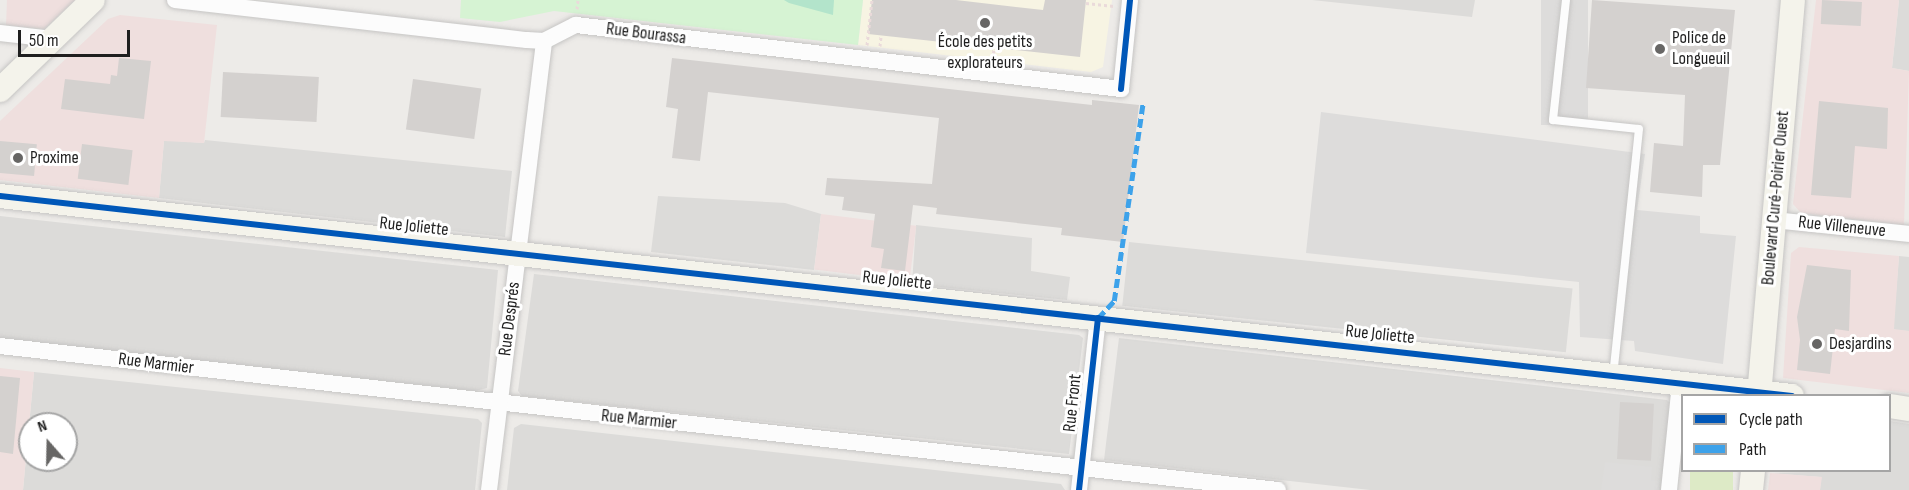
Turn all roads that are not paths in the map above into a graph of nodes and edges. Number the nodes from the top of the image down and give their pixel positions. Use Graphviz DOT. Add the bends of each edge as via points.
graph roads {
  1 [pos="93,0"];
  2 [pos="175,0"];
  3 [pos="1130,0"];
  4 [pos="1566,0"];
  5 [pos="1793,0"];
  6 [pos="0,33"];
  7 [pos="53,39"];
  8 [pos="544,41"];
  9 [pos="0,90"];
  10 [pos="0,196"];
  11 [pos="1774,220"];
  12 [pos="1909,234"];
  13 [pos="518,254"];
  14 [pos="1098,318"];
  15 [pos="0,346"];
  16 [pos="1612,376"];
  17 [pos="1680,383"];
  18 [pos="1759,394"];
  19 [pos="499,404"];
  20 [pos="1891,406"];
  21 [pos="1909,409"];
  22 [pos="1081,470"];
  23 [pos="1753,472"];
  24 [pos="489,490"];
  25 [pos="1079,490"];
  26 [pos="1278,490"];
  27 [pos="1669,490"];
  28 [pos="1751,490"];
  1 -- 7 [label="street"];
  2 -- 8 [label="street"];
  3 -- 8 [label="street, Rue Bourassa" via="1121,89 576,25"];
  4 -- 16 [label="lane" via="1553,120 1639,129"];
  5 -- 11 [label="street, Boulevard Curé-Poirier Ouest"];
  6 -- 7 [label="street"];
  7 -- 9 [label="street"];
  8 -- 13 [label="street, Rue Després"];
  10 -- 13 [label="street, Rue Joliette"];
  11 -- 12 [label="street, Rue Villeneuve"];
  11 -- 18 [label="street, Boulevard Curé-Poirier Ouest"];
  13 -- 14 [label="street, Rue Joliette"];
  13 -- 19 [label="street, Rue Després"];
  14 -- 16 [label="street, Rue Joliette"];
  14 -- 22 [label="street, Rue Front"];
  15 -- 19 [label="street, Rue Marmier"];
  16 -- 17 [label="street, Rue Joliette"];
  17 -- 18 [label="street, Rue Joliette"];
  17 -- 27 [label="street"];
  19 -- 22 [label="street, Rue Marmier"];
  19 -- 24 [label="street, Rue Després"];
  20 -- 21 [label="street"];
  22 -- 25 [label="street, Rue Front"];
  22 -- 26 [label="street, Rue Marmier"];
  23 -- 28 [label="street"];
}
